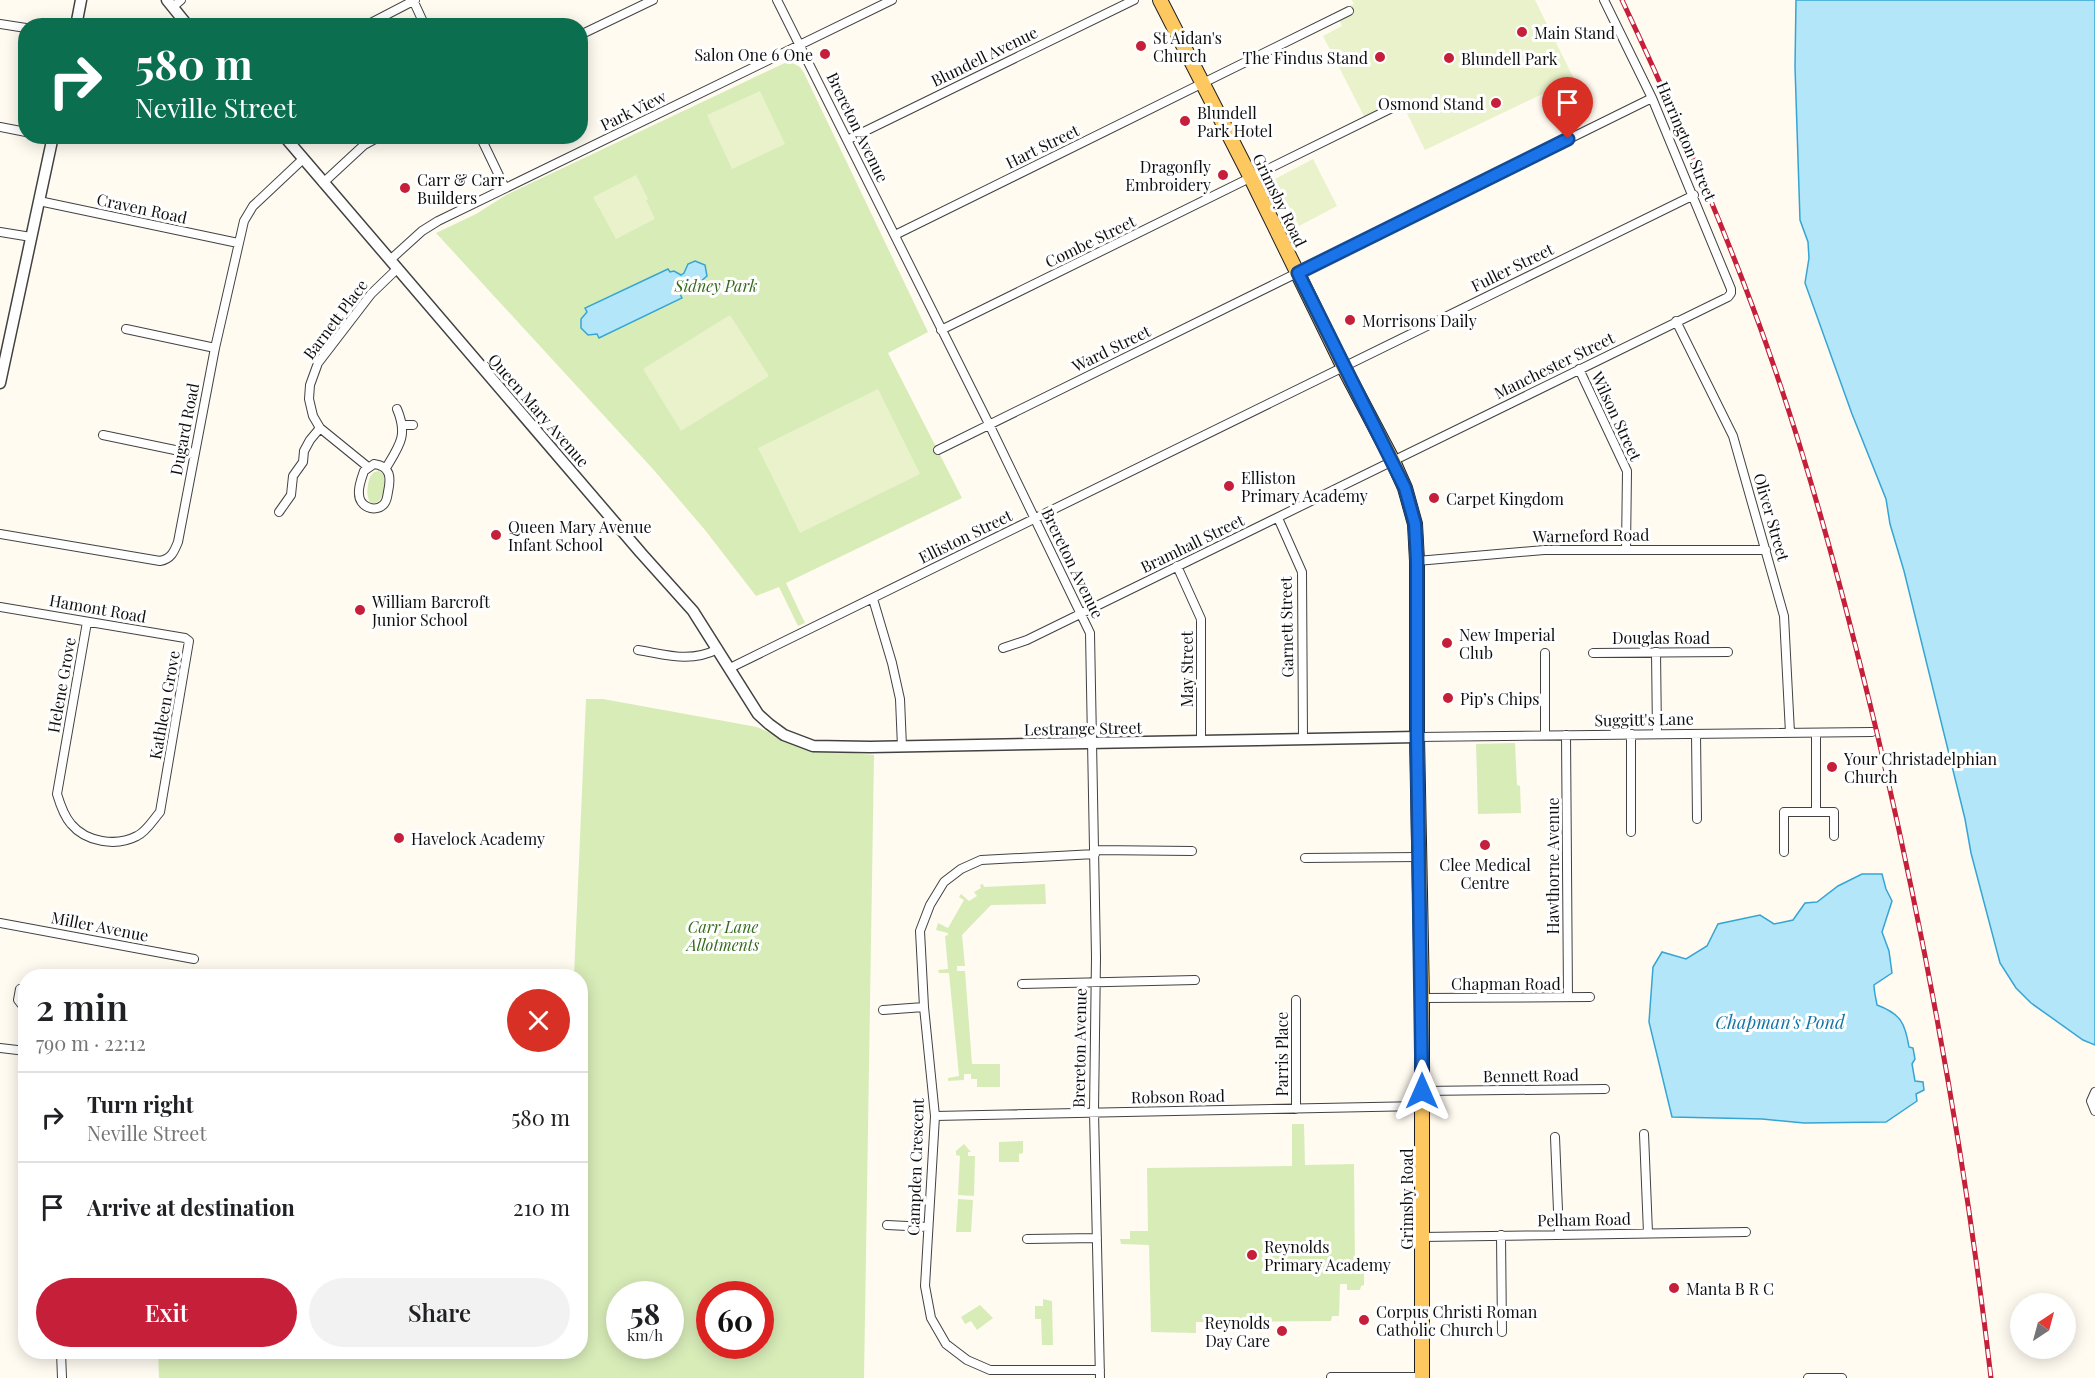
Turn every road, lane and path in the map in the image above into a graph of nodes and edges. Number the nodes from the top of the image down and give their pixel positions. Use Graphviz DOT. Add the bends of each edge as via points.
graph roads {
  1 [pos="81,0"];
  2 [pos="414,0"];
  3 [pos="653,0"];
  4 [pos="777,0"];
  5 [pos="892,0"];
  6 [pos="1134,0"];
  7 [pos="1160,0"];
  8 [pos="1604,0"];
  9 [pos="173,2"];
  10 [pos="1349,11"];
  11 [pos="78,18"];
  12 [pos="183,18"];
  13 [pos="380,18"];
  14 [pos="422,18"];
  15 [pos="0,24"];
  16 [pos="18,27"];
  17 [pos="588,31"];
  18 [pos="800,45"];
  19 [pos="1203,84"];
  20 [pos="1652,98"];
  21 [pos="1396,106"];
  22 [pos="0,127"];
  23 [pos="18,130"];
  24 [pos="847,140"];
  25 [pos="51,144"];
  26 [pos="291,144"];
  27 [pos="367,144"];
  28 [pos="484,144"];
  29 [pos="303,159"];
  30 [pos="1251,178"];
  31 [pos="323,183"];
  32 [pos="506,188"];
  33 [pos="1694,195"];
  34 [pos="39,201"];
  35 [pos="0,232"];
  36 [pos="895,235"];
  37 [pos="31,237"];
  38 [pos="238,243"];
  39 [pos="390,260"];
  40 [pos="398,268"];
  41 [pos="1298,273"];
  42 [pos="1728,297"];
  43 [pos="1676,321"];
  44 [pos="126,329"];
  45 [pos="941,330"];
  46 [pos="215,348"];
  47 [pos="1343,366"];
  48 [pos="1579,369"];
  49 [pos="0,384"];
  50 [pos="398,409"];
  51 [pos="989,424"];
  52 [pos="320,428"];
  53 [pos="104,435"];
  54 [pos="938,450"];
  55 [pos="194,454"];
  56 [pos="1393,461"];
  57 [pos="368,467"];
  58 [pos="386,468"];
  59 [pos="279,512"];
  60 [pos="1278,518"];
  61 [pos="1035,519"];
  62 [pos="0,534"];
  63 [pos="1626,549"];
  64 [pos="1766,550"];
  65 [pos="1417,561"];
  66 [pos="1177,566"];
  67 [pos="873,599"];
  68 [pos="0,607"];
  69 [pos="1081,612"];
  70 [pos="87,622"];
  71 [pos="189,641"];
  72 [pos="1003,648"];
  73 [pos="718,649"];
  74 [pos="638,650"];
  75 [pos="1656,652"];
  76 [pos="1728,652"];
  77 [pos="1545,653"];
  78 [pos="1593,653"];
  79 [pos="730,668"];
  80 [pos="758,714"];
  81 [pos="1872,732"];
  82 [pos="1790,733"];
  83 [pos="1816,733"];
  84 [pos="1631,734"];
  85 [pos="1657,734"];
  86 [pos="1696,734"];
  87 [pos="1545,735"];
  88 [pos="1566,735"];
  89 [pos="1417,737"];
  90 [pos="1303,739"];
  91 [pos="1201,741"];
  92 [pos="1092,742"];
  93 [pos="902,747"];
  94 [pos="167,773"];
  95 [pos="1816,812"];
  96 [pos="1697,819"];
  97 [pos="1631,831"];
  98 [pos="1834,836"];
  99 [pos="1192,851"];
  100 [pos="1095,852"];
  101 [pos="1784,852"];
  102 [pos="1419,857"];
  103 [pos="1305,858"];
  104 [pos="0,923"];
  105 [pos="194,959"];
  106 [pos="1195,981"];
  107 [pos="1095,982"];
  108 [pos="1022,984"];
  109 [pos="1568,997"];
  110 [pos="1590,997"];
  111 [pos="1422,998"];
  112 [pos="1296,1000"];
  113 [pos="924,1007"];
  114 [pos="883,1010"];
  115 [pos="0,1048"];
  116 [pos="18,1050"];
  117 [pos="1605,1089"];
  118 [pos="1422,1091"];
  119 [pos="2095,1092"];
  120 [pos="1422,1106"];
  121 [pos="1296,1109"];
  122 [pos="2095,1111"];
  123 [pos="1094,1112"];
  124 [pos="935,1116"];
  125 [pos="1644,1134"];
  126 [pos="1555,1137"];
  127 [pos="887,1225"];
  128 [pos="928,1227"];
  129 [pos="1746,1232"];
  130 [pos="1648,1233"];
  131 [pos="1501,1235"];
  132 [pos="1559,1235"];
  133 [pos="1422,1237"];
  134 [pos="1097,1238"];
  135 [pos="1027,1239"];
  136 [pos="1502,1332"];
  137 [pos="61,1359"];
  138 [pos="1100,1374"];
  139 [pos="1332,1377"];
  140 [pos="1422,1377"];
  141 [pos="62,1378"];
  142 [pos="1808,1378"];
  143 [pos="1842,1378"];
  1 -- 11 [label="street"];
  2 -- 13 [label="street"];
  2 -- 14 [label="street"];
  3 -- 17 [label="street"];
  4 -- 18 [label="street, Brereton Avenue"];
  5 -- 18 [label="street, Park View"];
  6 -- 24 [label="street, Blundell Avenue"];
  7 -- 19 [label="main road, Grimsby Road"];
  8 -- 20 [label="street, Harrington Street"];
  9 -- 12 [label="street"];
  10 -- 19 [label="street, Hart Street"];
  15 -- 16 [label="street"];
  18 -- 24 [label="street, Brereton Avenue"];
  18 -- 32 [label="street, Park View"];
  19 -- 30 [label="main road, Grimsby Road"];
  19 -- 36 [label="street, Hart Street"];
  20 -- 33 [label="street, Harrington Street"];
  20 -- 41 [label="street, Ward Street"];
  21 -- 30 [label="street, Combe Street"];
  22 -- 23 [label="street"];
  24 -- 36 [label="street, Brereton Avenue"];
  25 -- 34 [label="street"];
  26 -- 29 [label="street, Queen Mary Avenue"];
  27 -- 31 [label="street"];
  28 -- 32 [label="street"];
  29 -- 31 [label="street, Queen Mary Avenue"];
  29 -- 38 [label="street, Dugard Road" via="253,206 244,220"];
  30 -- 41 [label="main road, Grimsby Road"];
  30 -- 45 [label="street, Combe Street"];
  31 -- 39 [label="street, Queen Mary Avenue"];
  32 -- 39 [label="street, Park View" via="422,231"];
  33 -- 42 [label="street, Harrington Street" via="1731,289"];
  33 -- 47 [label="street, Fuller Street"];
  34 -- 37 [label="street"];
  34 -- 38 [label="street, Craven Road"];
  35 -- 37 [label="street"];
  36 -- 45 [label="street, Brereton Avenue"];
  37 -- 49 [label="street"];
  38 -- 46 [label="street, Dugard Road"];
  39 -- 40 [label="street, Queen Mary Avenue"];
  40 -- 52 [label="street, Barnett Place" via="371,294 318,363 309,399"];
  40 -- 73 [label="street, Queen Mary Avenue" via="693,611"];
  41 -- 47 [label="main road, Grimsby Road"];
  41 -- 51 [label="street, Ward Street"];
  42 -- 43 [label="street, Manchester Street"];
  43 -- 48 [label="street, Manchester Street"];
  43 -- 64 [label="street, Oliver Street" via="1733,436"];
  44 -- 46 [label="street"];
  45 -- 51 [label="street, Brereton Avenue"];
  46 -- 55 [label="street, Dugard Road"];
  47 -- 56 [label="main road, Grimsby Road"];
  47 -- 61 [label="street, Elliston Street"];
  48 -- 56 [label="street, Manchester Street"];
  48 -- 63 [label="street, Wilson Street" via="1627,471"];
  50 -- 58 [label="street" via="409,425"];
  51 -- 54 [label="street, Ward Street"];
  51 -- 61 [label="street, Brereton Avenue"];
  52 -- 57 [label="street, Barnett Place"];
  52 -- 59 [label="street" via="304,451 303,462 293,476 291,495"];
  53 -- 55 [label="street"];
  55 -- 62 [label="street, Dugard Road" via="178,542 167,560"];
  56 -- 60 [label="street, Bramhall Street"];
  56 -- 65 [label="main road, Grimsby Road" via="1415,524"];
  57 -- 58 [label="street" via="374,464"];
  57 -- 58 [label="street" via="358,495 362,503 375,509 386,503 390,480"];
  60 -- 66 [label="street, Bramhall Street"];
  60 -- 90 [label="street, Garnett Street" via="1302,572"];
  61 -- 67 [label="street, Elliston Street"];
  61 -- 69 [label="street, Brereton Avenue"];
  63 -- 64 [label="street, Warneford Road"];
  63 -- 65 [label="street, Warneford Road" via="1544,550"];
  64 -- 82 [label="street, Oliver Street" via="1784,616"];
  65 -- 89 [label="main road, Grimsby Road"];
  66 -- 69 [label="street, Bramhall Street"];
  66 -- 91 [label="street, May Street" via="1201,619"];
  67 -- 79 [label="street, Elliston Street"];
  67 -- 93 [label="street" via="900,699"];
  68 -- 70 [label="street, Hamont Road"];
  69 -- 72 [label="street, Bramhall Street"];
  69 -- 92 [label="street, Brereton Avenue" via="1090,633"];
  70 -- 71 [label="street, Hamont Road"];
  70 -- 94 [label="street, Helene Grove" via="57,794 72,826 91,838 116,843 136,837 160,812"];
  71 -- 94 [label="street, Kathleen Grove"];
  73 -- 74 [label="street" via="703,656 683,658"];
  73 -- 79 [label="street, Queen Mary Avenue"];
  75 -- 76 [label="street, Douglas Road"];
  75 -- 78 [label="street, Douglas Road"];
  75 -- 85 [label="street"];
  77 -- 87 [label="street"];
  79 -- 80 [label="street, Queen Mary Avenue"];
  80 -- 93 [label="street, Lestrange Street" via="784,735 813,746"];
  81 -- 83 [label="street, Suggitt's Lane"];
  82 -- 83 [label="street, Suggitt's Lane"];
  82 -- 86 [label="street, Suggitt's Lane"];
  83 -- 95 [label="street"];
  84 -- 85 [label="street, Suggitt's Lane"];
  84 -- 88 [label="street, Suggitt's Lane"];
  84 -- 97 [label="street"];
  85 -- 86 [label="street, Suggitt's Lane"];
  86 -- 96 [label="street"];
  87 -- 88 [label="street, Suggitt's Lane"];
  87 -- 89 [label="street, Suggitt's Lane"];
  88 -- 109 [label="street, Hawthorne Avenue"];
  89 -- 90 [label="street, Lestrange Street"];
  89 -- 102 [label="main road, Grimsby Road"];
  90 -- 91 [label="street, Lestrange Street"];
  91 -- 92 [label="street, Lestrange Street"];
  92 -- 93 [label="street, Lestrange Street"];
  92 -- 100 [label="street, Brereton Avenue"];
  95 -- 98 [label="street" via="1834,812"];
  95 -- 101 [label="street" via="1784,812"];
  99 -- 100 [label="street, Campden Crescent"];
  100 -- 107 [label="street, Brereton Avenue"];
  100 -- 113 [label="street, Campden Crescent" via="981,860 944,882 920,931"];
  102 -- 103 [label="street"];
  102 -- 111 [label="main road, Grimsby Road"];
  104 -- 105 [label="street, Miller Avenue"];
  106 -- 107 [label="street"];
  107 -- 108 [label="street"];
  107 -- 123 [label="street, Brereton Avenue"];
  109 -- 110 [label="street, Chapman Road"];
  109 -- 111 [label="street, Chapman Road"];
  111 -- 118 [label="main road, Grimsby Road"];
  112 -- 121 [label="street, Parris Place"];
  113 -- 114 [label="street"];
  113 -- 124 [label="street, Campden Crescent"];
  115 -- 116 [label="street"];
  117 -- 118 [label="street, Bennett Road"];
  118 -- 120 [label="main road, Grimsby Road"];
  119 -- 122 [label="street" via="2091,1101"];
  120 -- 121 [label="street, Robson Road"];
  120 -- 133 [label="main road, Grimsby Road"];
  121 -- 123 [label="street, Robson Road"];
  123 -- 124 [label="street, Robson Road"];
  123 -- 134 [label="street, Brereton Avenue"];
  124 -- 128 [label="street, Campden Crescent"];
  125 -- 130 [label="street"];
  126 -- 132 [label="street"];
  127 -- 128 [label="street"];
  128 -- 138 [label="street, Campden Crescent" via="925,1286 931,1318 946,1344 967,1360 990,1370"];
  129 -- 130 [label="street, Pelham Road"];
  130 -- 132 [label="street, Pelham Road"];
  131 -- 132 [label="street, Pelham Road"];
  131 -- 133 [label="street, Pelham Road"];
  131 -- 136 [label="street"];
  133 -- 140 [label="main road, Grimsby Road"];
  134 -- 135 [label="street"];
  134 -- 138 [label="street, Brereton Avenue"];
  137 -- 141 [label="street"];
  139 -- 140 [label="street"];
  142 -- 143 [label="street"];
}
